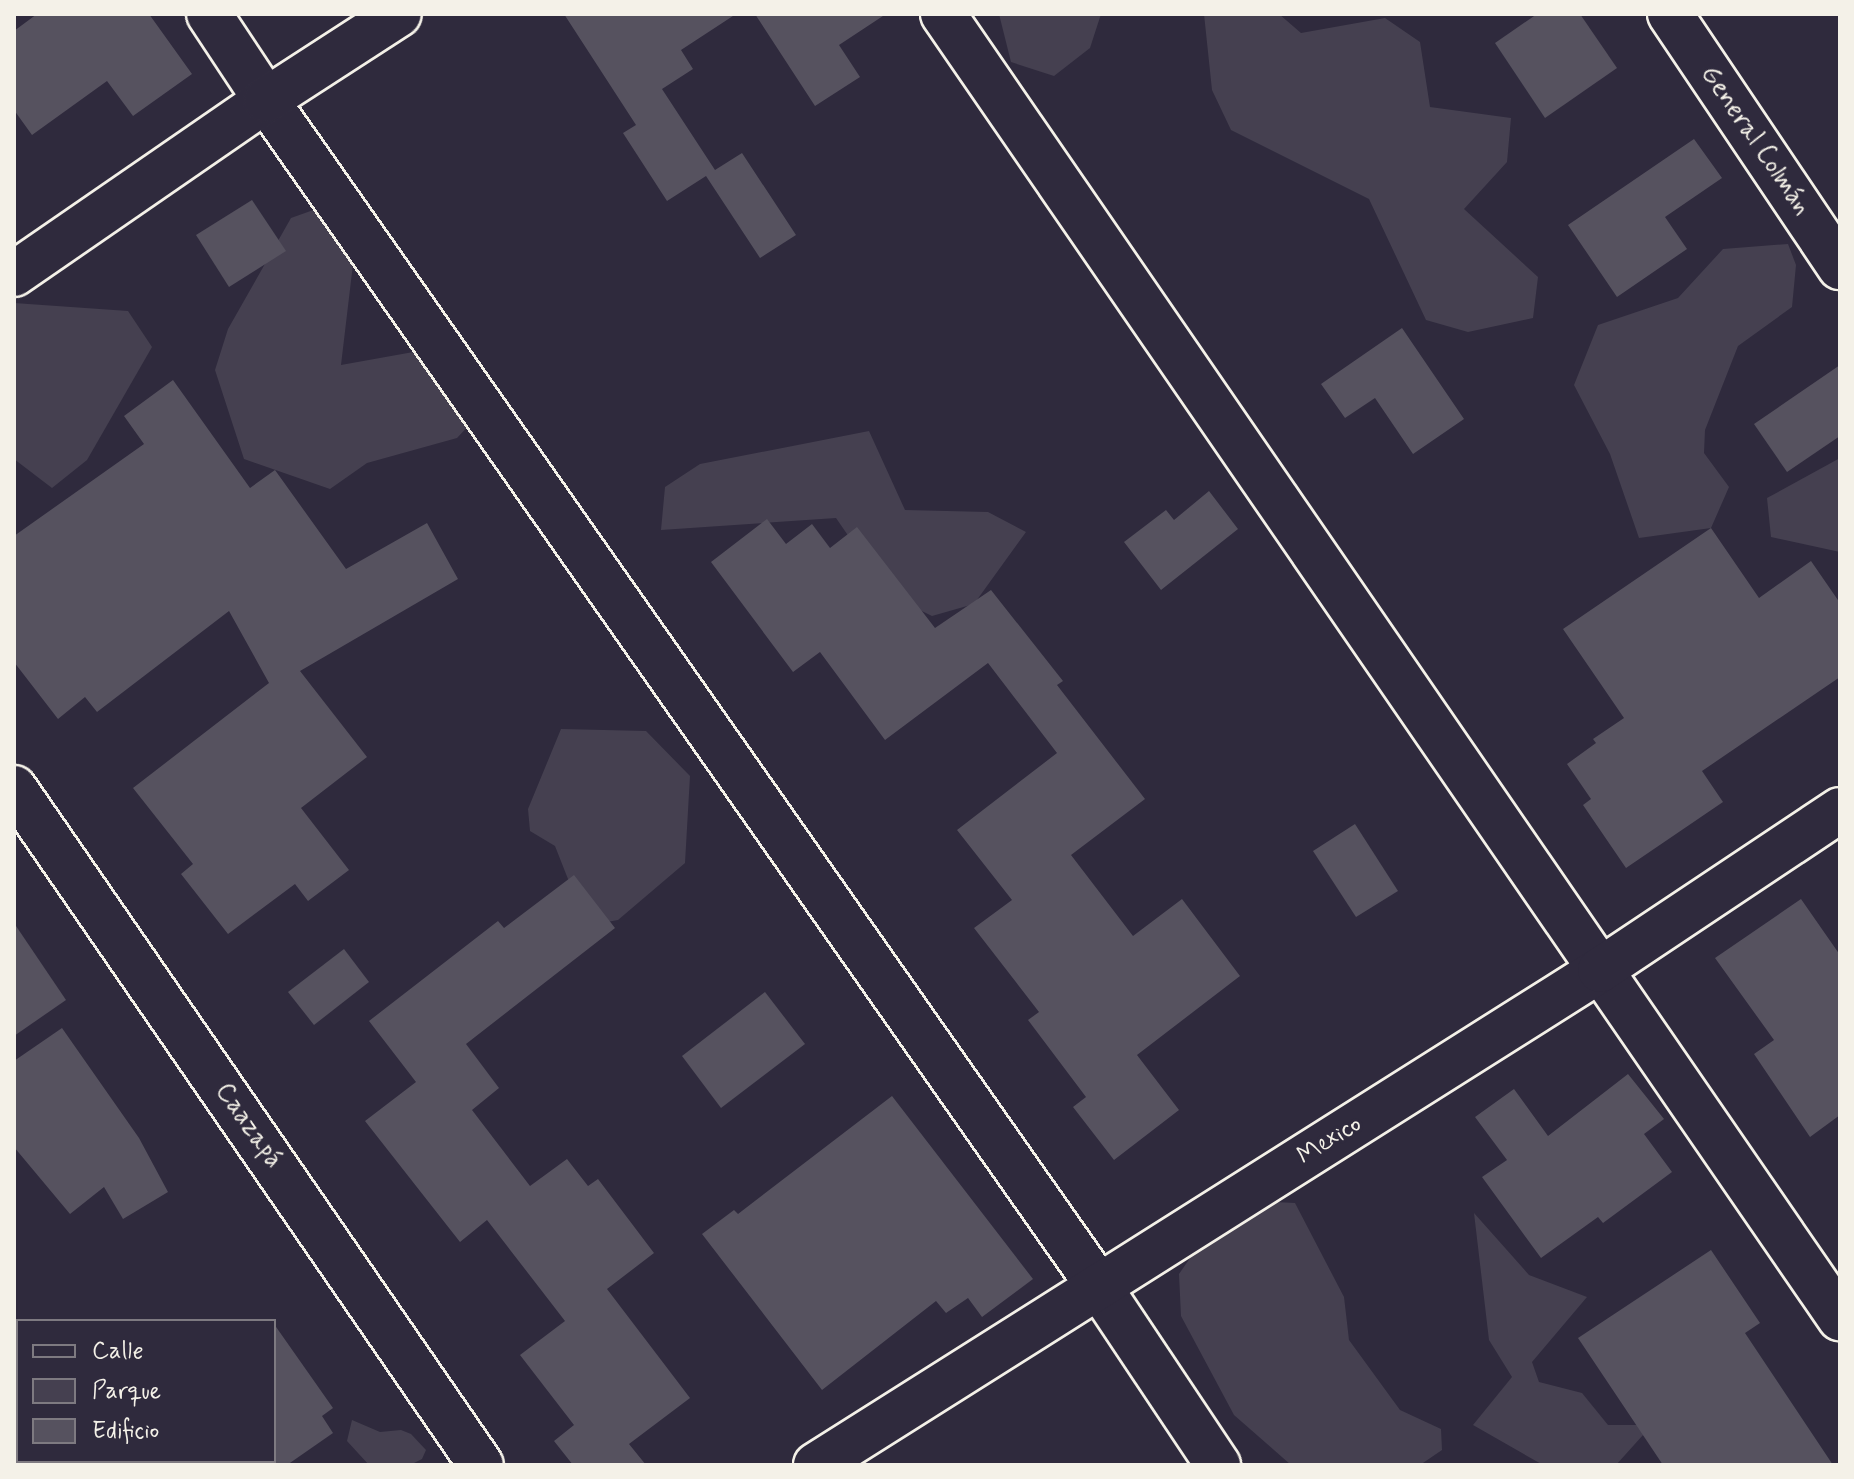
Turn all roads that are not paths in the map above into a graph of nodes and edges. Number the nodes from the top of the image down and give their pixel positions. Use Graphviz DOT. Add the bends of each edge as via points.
graph roads {
  1 [pos="209,14"];
  2 [pos="399,14"];
  3 [pos="943,14"];
  4 [pos="1670,14"];
  5 [pos="266,100"];
  6 [pos="1840,267"];
  7 [pos="14,274"];
  8 [pos="14,788"];
  9 [pos="1840,810"];
  10 [pos="1600,970"];
  11 [pos="1100,1288"];
  12 [pos="1840,1318"];
  13 [pos="481,1465"];
  14 [pos="816,1465"];
  15 [pos="1218,1465"];
  1 -- 5 [label="street"];
  2 -- 5 [label="street"];
  3 -- 10 [label="street"];
  4 -- 6 [label="street, General Colmán"];
  5 -- 7 [label="street"];
  5 -- 11 [label="street"];
  8 -- 13 [label="street, Caazapá"];
  9 -- 10 [label="street, Mexico"];
  10 -- 11 [label="street, Mexico"];
  10 -- 12 [label="street"];
  11 -- 14 [label="street, Mexico"];
  11 -- 15 [label="street"];
}
